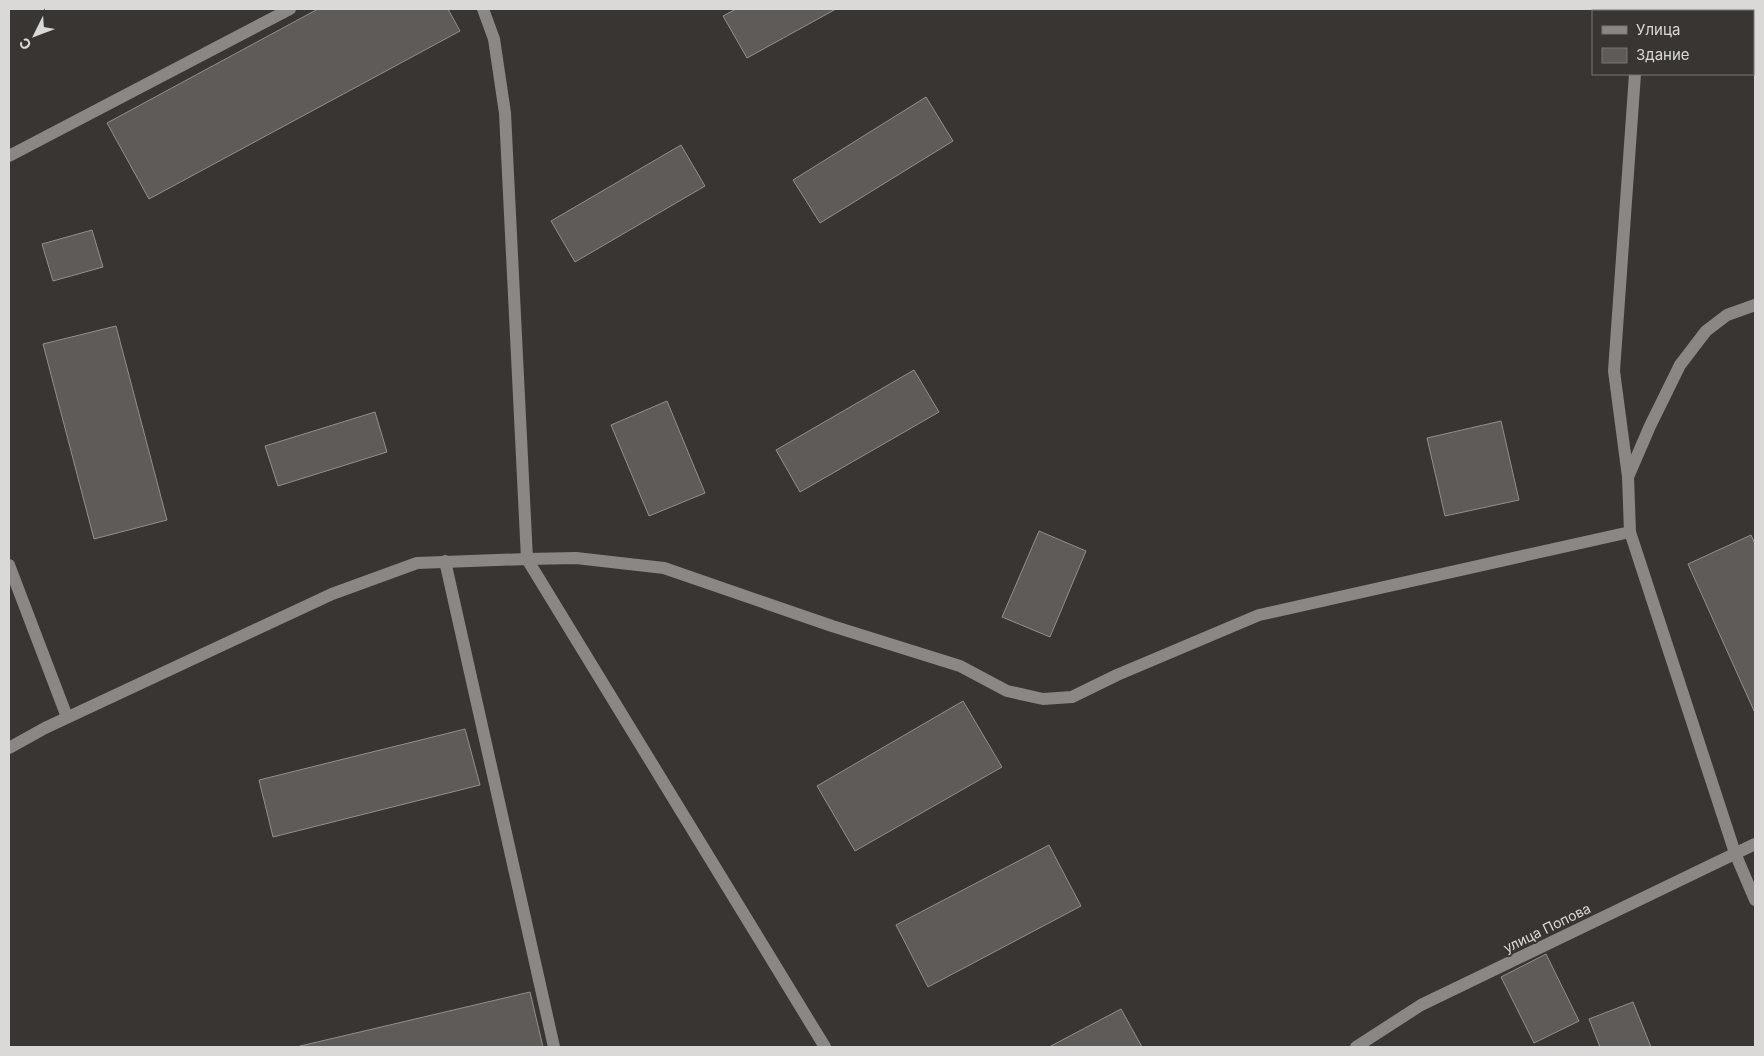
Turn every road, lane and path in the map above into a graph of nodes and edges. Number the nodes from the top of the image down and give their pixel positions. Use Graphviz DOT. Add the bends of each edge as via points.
graph roads {
  1 [pos="290,9"];
  2 [pos="483,9"];
  3 [pos="1635,75"];
  4 [pos="9,156"];
  5 [pos="1755,305"];
  6 [pos="1628,477"];
  7 [pos="1630,532"];
  8 [pos="528,559"];
  9 [pos="445,561"];
  10 [pos="9,565"];
  11 [pos="67,718"];
  12 [pos="9,748"];
  13 [pos="1755,844"];
  14 [pos="1735,853"];
  15 [pos="1755,900"];
  16 [pos="554,1047"];
  17 [pos="825,1047"];
  18 [pos="1356,1047"];
  1 -- 4 [label="street"];
  2 -- 8 [label="street" via="494,38 505,113"];
  3 -- 6 [label="street" via="1614,371"];
  5 -- 6 [label="street" via="1727,315 1706,331 1680,365"];
  6 -- 7 [label="street"];
  7 -- 8 [label="street" via="1259,615 1072,697 1043,699 1007,691 960,666 664,568 576,558"];
  7 -- 14 [label="street"];
  8 -- 9 [label="street"];
  8 -- 17 [label="street"];
  9 -- 11 [label="street" via="417,563 332,594"];
  9 -- 16 [label="street"];
  10 -- 11 [label="street"];
  11 -- 12 [label="street"];
  13 -- 14 [label="street, улица Попова"];
  14 -- 15 [label="street"];
  14 -- 18 [label="street, улица Попова" via="1421,1005"];
}
